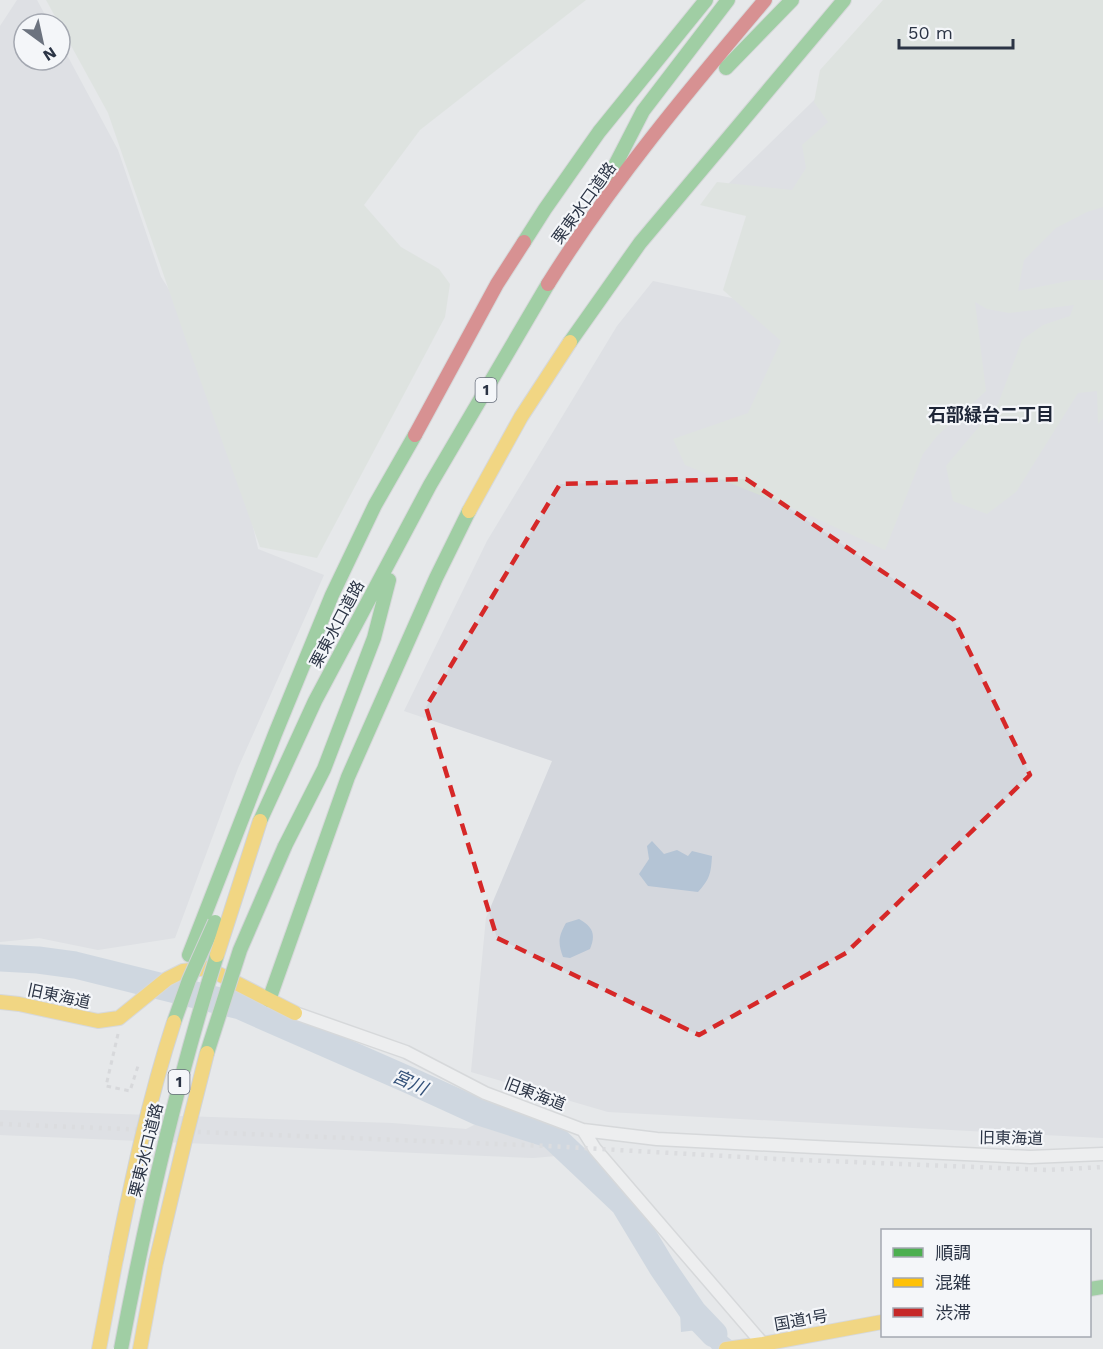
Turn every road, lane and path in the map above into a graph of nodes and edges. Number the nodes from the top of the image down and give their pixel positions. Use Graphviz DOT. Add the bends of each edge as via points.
graph roads {
  1 [pos="706,0"];
  2 [pos="728,0"];
  3 [pos="765,0"];
  4 [pos="792,0"];
  5 [pos="844,0"];
  6 [pos="575,241"];
  7 [pos="400,541"];
  8 [pos="260,821"];
  9 [pos="183,970"];
  10 [pos="269,1000"];
  11 [pos="0,1002"];
  12 [pos="295,1013"];
  13 [pos="120,1026"];
  14 [pos="138,1066"];
  15 [pos="583,1130"];
  16 [pos="1103,1154"];
  17 [pos="881,1322"];
  18 [pos="763,1344"];
  19 [pos="99,1349"];
  20 [pos="121,1349"];
  21 [pos="140,1349"];
  22 [pos="726,1349"];
  1 -- 9 [label="main road" via="599,132 545,209 496,284 375,505 275,734"];
  2 -- 6 [label="main road" via="643,111"];
  3 -- 6 [label="main road, 栗東水口道路 / 1" via="671,112"];
  4 -- 6 [label="main road" via="731,62"];
  5 -- 10 [label="main road" via="640,243 578,329 476,496 348,777"];
  6 -- 7 [label="main road, 栗東水口道路 / 1"];
  7 -- 8 [label="main road, 栗東水口道路 / 1" via="315,701"];
  7 -- 21 [label="main road, 1, bridge" via="374,638 324,769 241,948 214,1029 191,1109"];
  8 -- 19 [label="main road, 1, bridge" via="176,1015 132,1177"];
  8 -- 20 [label="main road, 栗東水口道路 / 1, bridge" via="183,1067 154,1184"];
  9 -- 10 [label="main road, 旧東海道" via="207,968"];
  9 -- 11 [label="main road, 旧東海道" via="118,1018 98,1021"];
  10 -- 12 [label="main road, 旧東海道"];
  12 -- 15 [label="street, 旧東海道" via="406,1052 485,1093"];
  13 -- 14 [label="path" via="106,1086 130,1091"];
  15 -- 16 [label="street, 旧東海道" via="657,1139 816,1148 1030,1157"];
  15 -- 18 [label="street" via="595,1149"];
  17 -- 18 [label="main road, 国道1号"];
  18 -- 22 [label="main road, 国道1号"];
}
